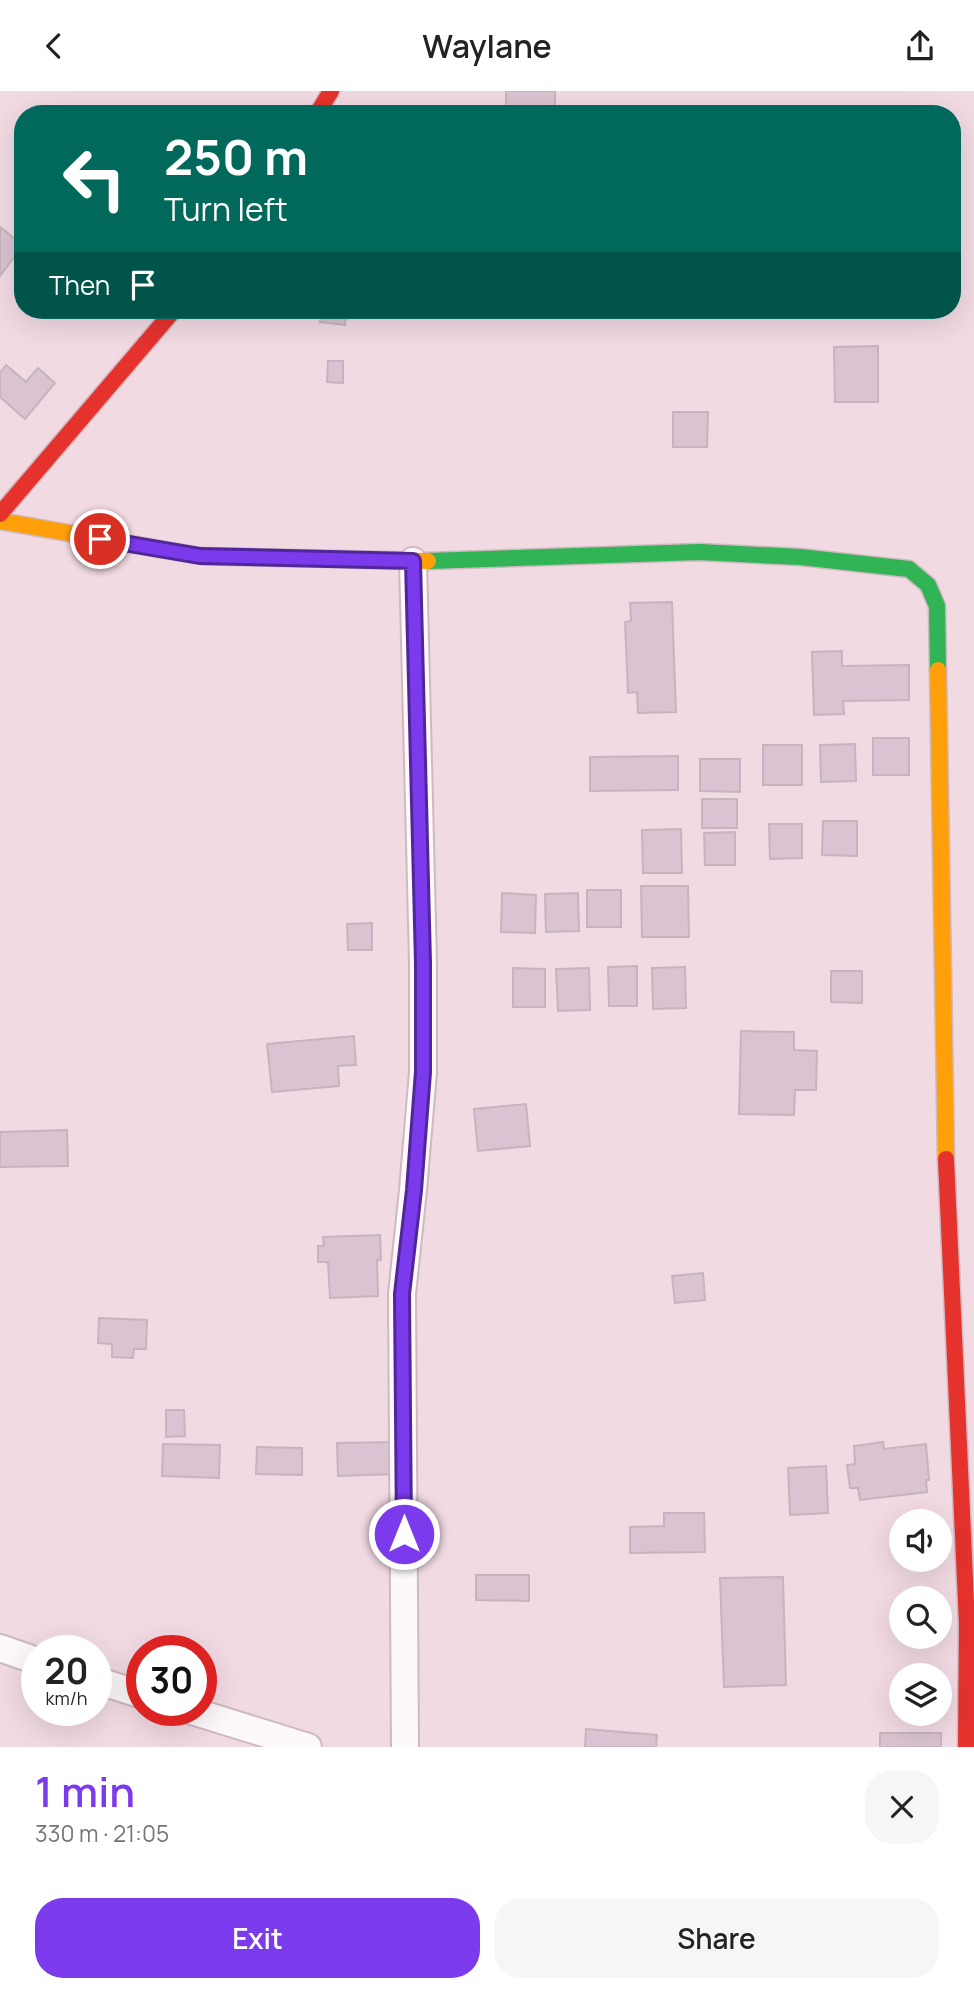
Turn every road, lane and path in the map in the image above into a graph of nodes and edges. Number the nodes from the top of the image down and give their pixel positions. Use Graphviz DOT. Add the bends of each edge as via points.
graph roads {
  1 [pos="166,319"];
  2 [pos="0,514"];
  3 [pos="0,521"];
  4 [pos="413,561"];
  5 [pos="0,1648"];
  6 [pos="21,1655"];
  7 [pos="217,1719"];
  8 [pos="308,1747"];
  9 [pos="405,1747"];
  10 [pos="966,1747"];
  1 -- 2 [label="street"];
  3 -- 4 [label="street" via="200,556"];
  4 -- 9 [label="street" via="423,1072 402,1294"];
  4 -- 10 [label="street" via="699,552 909,569 928,585 937,606 947,1214 967,1624"];
  5 -- 6 [label="street"];
  7 -- 8 [label="street"];
}
